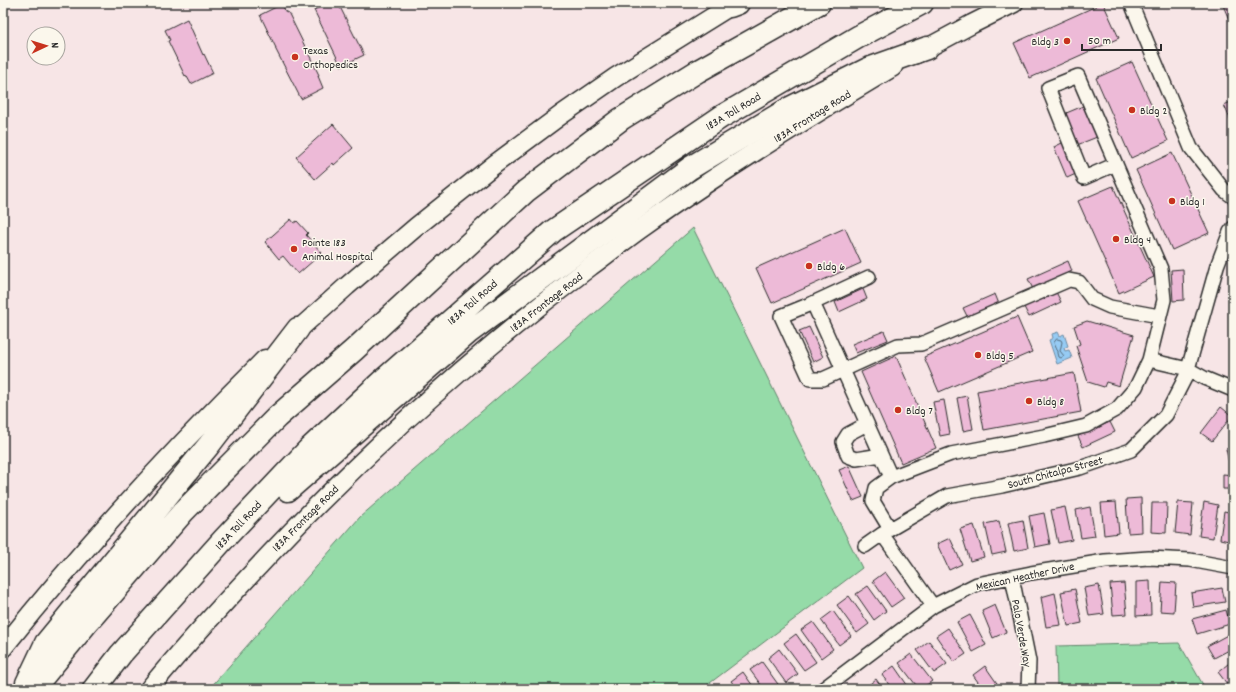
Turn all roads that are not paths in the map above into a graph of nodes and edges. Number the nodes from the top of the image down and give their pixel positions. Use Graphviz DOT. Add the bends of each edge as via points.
graph roads {
  1 [pos="819,3"];
  2 [pos="922,3"];
  3 [pos="1014,3"];
  4 [pos="1131,3"];
  5 [pos="734,4"];
  6 [pos="927,48"];
  7 [pos="1116,164"];
  8 [pos="1233,197"];
  9 [pos="1233,228"];
  10 [pos="869,277"];
  11 [pos="813,303"];
  12 [pos="1159,316"];
  13 [pos="298,330"];
  14 [pos="1149,360"];
  15 [pos="1188,369"];
  16 [pos="843,370"];
  17 [pos="1233,390"];
  18 [pos="867,424"];
  19 [pos="881,455"];
  20 [pos="891,477"];
  21 [pos="886,531"];
  22 [pos="865,546"];
  23 [pos="1233,568"];
  24 [pos="190,577"];
  25 [pos="1012,577"];
  26 [pos="933,606"];
  27 [pos="3,648"];
  28 [pos="25,689"];
  29 [pos="33,689"];
  30 [pos="94,689"];
  31 [pos="149,689"];
  32 [pos="823,689"];
  33 [pos="1028,689"];
  1 -- 29 [label="highway" via="698,71 621,119 526,191 271,423 183,512"];
  2 -- 24 [label="highway, 183A Toll Road" via="721,117 553,230 308,450"];
  3 -- 6 [label="main road, 183A Frontage Road"];
  4 -- 8 [label="street" via="1191,148 1224,190"];
  5 -- 13 [label="main road" via="635,65 531,137 416,228"];
  6 -- 24 [label="highway" via="868,69 790,108 690,168 468,333"];
  6 -- 31 [label="main road, 183A Frontage Road" via="807,118 723,172 638,231 482,353 374,450 296,526 227,599"];
  7 -- 7 [label="street" via="1078,76 1048,88 1084,178"];
  7 -- 12 [label="street" via="1161,269 1164,300"];
  9 -- 15 [label="street, South Chitalpa Street" via="1217,266"];
  10 -- 11 [label="street"];
  11 -- 16 [label="street"];
  11 -- 16 [label="street" via="780,316 810,379 823,379"];
  12 -- 14 [label="street"];
  12 -- 16 [label="street" via="1110,307 1092,300 1079,282 1069,280 921,344 898,346"];
  13 -- 27 [label="main road" via="215,408 150,477 46,594"];
  13 -- 28 [label="highway" via="209,445 46,643"];
  14 -- 15 [label="street"];
  14 -- 20 [label="street" via="1136,387 1117,410 1086,426 951,454"];
  15 -- 17 [label="street"];
  15 -- 21 [label="street, South Chitalpa Street" via="1166,415 1131,450 1080,468 947,496"];
  16 -- 18 [label="street"];
  18 -- 19 [label="street"];
  18 -- 19 [label="street" via="848,434 843,442 848,456 856,459"];
  19 -- 20 [label="street"];
  20 -- 21 [label="street" via="876,488 873,501"];
  21 -- 22 [label="street, South Chitalpa Street"];
  21 -- 26 [label="street"];
  23 -- 25 [label="street, Mexican Heather Drive" via="1190,560 1149,558 1105,561"];
  24 -- 30 [label="highway, 183A Toll Road" via="121,654"];
  25 -- 26 [label="street, Mexican Heather Drive" via="977,584"];
  25 -- 33 [label="street, Palo Verde Way" via="1029,661"];
  26 -- 32 [label="street, Mexican Heather Drive"];
}
